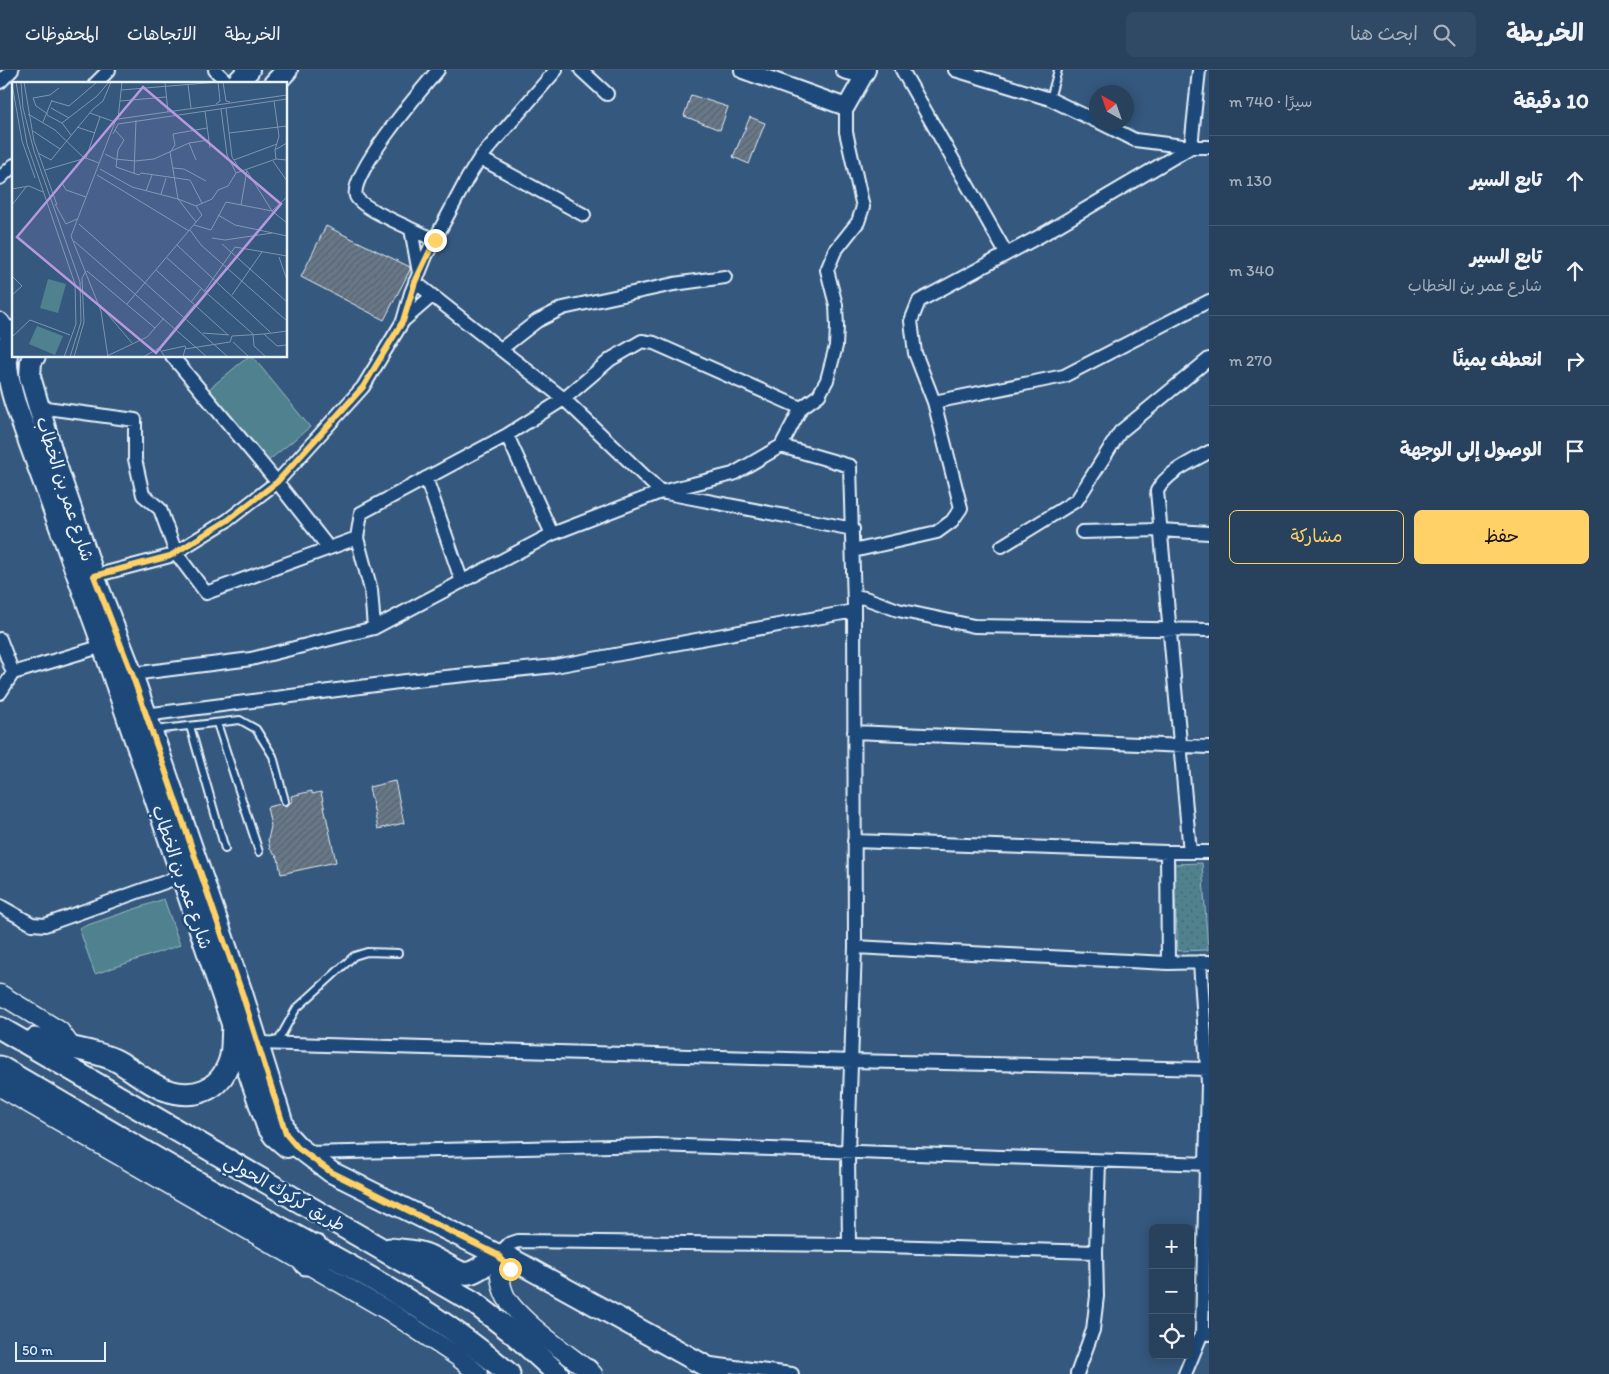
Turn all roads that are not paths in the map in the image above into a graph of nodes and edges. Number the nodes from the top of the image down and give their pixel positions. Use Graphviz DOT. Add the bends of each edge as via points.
graph roads {
  1 [pos="12,70"];
  2 [pos="109,70"];
  3 [pos="215,70"];
  4 [pos="249,70"];
  5 [pos="287,70"];
  6 [pos="438,70"];
  7 [pos="556,70"];
  8 [pos="581,70"];
  9 [pos="743,70"];
  10 [pos="844,70"];
  11 [pos="902,70"];
  12 [pos="955,70"];
  13 [pos="1058,70"];
  14 [pos="1199,70"];
  15 [pos="866,72"];
  16 [pos="0,82"];
  17 [pos="97,82"];
  18 [pos="227,82"];
  19 [pos="238,82"];
  20 [pos="276,82"];
  21 [pos="608,94"];
  22 [pos="1050,99"];
  23 [pos="846,108"];
  24 [pos="1089,118"];
  25 [pos="1115,130"];
  26 [pos="1191,147"];
  27 [pos="1209,147"];
  28 [pos="480,158"];
  29 [pos="12,167"];
  30 [pos="0,178"];
  31 [pos="584,215"];
  32 [pos="410,229"];
  33 [pos="435,240"];
  34 [pos="1006,252"];
  35 [pos="725,277"];
  36 [pos="417,278"];
  37 [pos="432,296"];
  38 [pos="1209,301"];
  39 [pos="403,321"];
  40 [pos="8,330"];
  41 [pos="501,349"];
  42 [pos="33,358"];
  43 [pos="174,358"];
  44 [pos="1209,359"];
  45 [pos="3,370"];
  46 [pos="564,400"];
  47 [pos="934,402"];
  48 [pos="38,407"];
  49 [pos="801,408"];
  50 [pos="507,435"];
  51 [pos="781,446"];
  52 [pos="1209,452"];
  53 [pos="426,478"];
  54 [pos="277,482"];
  55 [pos="661,492"];
  56 [pos="853,530"];
  57 [pos="1160,530"];
  58 [pos="1082,532"];
  59 [pos="552,534"];
  60 [pos="1209,534"];
  61 [pos="356,538"];
  62 [pos="1002,546"];
  63 [pos="328,547"];
  64 [pos="853,551"];
  65 [pos="176,553"];
  66 [pos="94,576"];
  67 [pos="462,582"];
  68 [pos="854,596"];
  69 [pos="854,611"];
  70 [pos="374,628"];
  71 [pos="1170,628"];
  72 [pos="1209,630"];
  73 [pos="0,639"];
  74 [pos="103,646"];
  75 [pos="13,673"];
  76 [pos="132,674"];
  77 [pos="1,689"];
  78 [pos="217,722"];
  79 [pos="148,723"];
  80 [pos="190,726"];
  81 [pos="854,732"];
  82 [pos="1181,746"];
  83 [pos="1209,747"];
  84 [pos="285,801"];
  85 [pos="854,841"];
  86 [pos="225,849"];
  87 [pos="259,852"];
  88 [pos="1167,852"];
  89 [pos="1190,852"];
  90 [pos="1209,852"];
  91 [pos="182,876"];
  92 [pos="0,906"];
  93 [pos="855,947"];
  94 [pos="398,953"];
  95 [pos="1204,962"];
  96 [pos="1168,963"];
  97 [pos="0,994"];
  98 [pos="233,996"];
  99 [pos="233,1026"];
  100 [pos="1,1029"];
  101 [pos="268,1043"];
  102 [pos="73,1049"];
  103 [pos="852,1061"];
  104 [pos="0,1068"];
  105 [pos="1208,1069"];
  106 [pos="0,1088"];
  107 [pos="305,1153"];
  108 [pos="848,1153"];
  109 [pos="1100,1162"];
  110 [pos="1208,1164"];
  111 [pos="849,1245"];
  112 [pos="380,1248"];
  113 [pos="1096,1252"];
  114 [pos="311,1255"];
  115 [pos="498,1255"];
  116 [pos="1205,1334"];
  117 [pos="698,1368"];
  118 [pos="589,1373"];
  119 [pos="478,1374"];
  120 [pos="509,1374"];
  121 [pos="558,1374"];
  122 [pos="720,1374"];
  123 [pos="792,1374"];
  124 [pos="1076,1374"];
  125 [pos="1185,1374"];
  1 -- 16 [label="street"];
  2 -- 17 [label="street"];
  3 -- 18 [label="street"];
  4 -- 19 [label="main road"];
  5 -- 20 [label="main road"];
  6 -- 32 [label="street" via="408,105 356,183 356,195 361,203"];
  7 -- 28 [label="street"];
  8 -- 21 [label="street"];
  9 -- 23 [label="street"];
  10 -- 15 [label="street"];
  11 -- 34 [label="street"];
  12 -- 22 [label="street"];
  13 -- 22 [label="lane"];
  14 -- 26 [label="street"];
  15 -- 23 [label="street"];
  22 -- 24 [label="street"];
  23 -- 49 [label="street" via="846,132 863,207 858,222 829,260 827,270 836,305 836,346 827,380 819,394"];
  25 -- 26 [label="street" via="1136,140"];
  26 -- 27 [label="street"];
  26 -- 34 [label="street" via="1040,236"];
  28 -- 31 [label="street"];
  28 -- 33 [label="street"];
  29 -- 30 [label="street"];
  32 -- 33 [label="street"];
  32 -- 36 [label="street"];
  33 -- 36 [label="street"];
  34 -- 47 [label="street" via="919,301 911,321 915,353"];
  35 -- 41 [label="street" via="674,284 563,308 537,321"];
  36 -- 37 [label="street"];
  36 -- 39 [label="street"];
  37 -- 39 [label="street"];
  37 -- 41 [label="street"];
  38 -- 47 [label="street" via="1064,376"];
  39 -- 54 [label="street" via="363,387"];
  40 -- 45 [label="main road, شارع عمر بن الخطاب"];
  41 -- 46 [label="street"];
  42 -- 48 [label="main road, شارع عمر بن الخطاب" via="30,377"];
  43 -- 54 [label="street"];
  44 -- 62 [label="street" via="1120,432 1077,500"];
  45 -- 74 [label="main road, شارع عمر بن الخطاب"];
  46 -- 49 [label="street" via="610,358 642,342 654,343"];
  46 -- 50 [label="street"];
  46 -- 55 [label="street"];
  47 -- 64 [label="street" via="961,508 952,521 937,532"];
  48 -- 65 [label="street" via="135,420 135,459 143,495 160,509"];
  48 -- 66 [label="main road, شارع عمر بن الخطاب"];
  49 -- 51 [label="street"];
  50 -- 53 [label="street"];
  50 -- 59 [label="street"];
  51 -- 55 [label="street" via="733,474"];
  51 -- 56 [label="street" via="850,466"];
  52 -- 57 [label="street" via="1162,482 1157,492"];
  53 -- 61 [label="street" via="361,513"];
  53 -- 67 [label="street"];
  54 -- 63 [label="street"];
  54 -- 65 [label="street" via="228,520"];
  55 -- 56 [label="street"];
  55 -- 59 [label="street"];
  56 -- 64 [label="street"];
  57 -- 58 [label="street"];
  57 -- 60 [label="street"];
  57 -- 71 [label="street"];
  59 -- 67 [label="street"];
  61 -- 63 [label="street"];
  61 -- 70 [label="street" via="371,590"];
  63 -- 65 [label="street" via="206,593"];
  64 -- 68 [label="street"];
  65 -- 66 [label="street"];
  66 -- 76 [label="main road, شارع عمر بن الخطاب"];
  67 -- 70 [label="street"];
  68 -- 69 [label="street"];
  68 -- 71 [label="street" via="898,610 974,626"];
  69 -- 79 [label="street" via="555,666 406,681"];
  69 -- 81 [label="street"];
  70 -- 76 [label="street" via="251,659"];
  71 -- 72 [label="street"];
  71 -- 82 [label="street"];
  73 -- 75 [label="street"];
  74 -- 75 [label="street"];
  74 -- 91 [label="main road, شارع عمر بن الخطاب"];
  75 -- 77 [label="street"];
  76 -- 79 [label="main road, شارع عمر بن الخطاب"];
  78 -- 80 [label="lane"];
  78 -- 84 [label="lane" via="240,720 256,729 273,756"];
  78 -- 87 [label="lane"];
  79 -- 80 [label="lane"];
  79 -- 98 [label="main road, شارع عمر بن الخطاب"];
  80 -- 86 [label="lane"];
  81 -- 82 [label="street"];
  81 -- 85 [label="street"];
  82 -- 83 [label="street"];
  82 -- 89 [label="street"];
  85 -- 88 [label="street"];
  85 -- 93 [label="street"];
  88 -- 89 [label="street"];
  88 -- 96 [label="street"];
  89 -- 90 [label="street"];
  91 -- 92 [label="street" via="46,925 32,924"];
  91 -- 98 [label="main road, شارع عمر بن الخطاب"];
  93 -- 96 [label="street"];
  93 -- 103 [label="street"];
  94 -- 101 [label="lane" via="367,952 354,956 296,1009"];
  95 -- 96 [label="street"];
  95 -- 105 [label="street"];
  97 -- 102 [label="main road" via="60,1031"];
  98 -- 99 [label="main road, شارع عمر بن الخطاب"];
  98 -- 101 [label="main road, شارع عمر بن الخطاب"];
  99 -- 102 [label="highway" via="230,1059 224,1073 208,1090 195,1094 179,1094 161,1088 115,1060"];
  99 -- 107 [label="main road, شارع عمر بن الخطاب" via="267,1126 283,1144"];
  100 -- 102 [label="highway"];
  100 -- 112 [label="highway, طريق كركوك الحولي"];
  101 -- 103 [label="street"];
  101 -- 107 [label="main road, شارع عمر بن الخطاب" via="282,1126 291,1141"];
  103 -- 105 [label="street"];
  103 -- 108 [label="street"];
  104 -- 114 [label="highway, طريق كركوك الحولي" via="232,1202"];
  105 -- 110 [label="street"];
  106 -- 114 [label="main road"];
  107 -- 108 [label="street" via="656,1145"];
  107 -- 115 [label="main road" via="331,1172"];
  108 -- 109 [label="street"];
  108 -- 111 [label="street"];
  109 -- 110 [label="street"];
  109 -- 113 [label="street"];
  110 -- 116 [label="street"];
  111 -- 113 [label="street"];
  111 -- 115 [label="street" via="518,1241 509,1244"];
  112 -- 115 [label="highway" via="422,1253 462,1274 478,1270"];
  112 -- 121 [label="highway, طريق كركوك الحولي" via="473,1302"];
  113 -- 124 [label="street" via="1097,1296 1092,1330"];
  114 -- 119 [label="main road"];
  114 -- 120 [label="highway, طريق كركوك الحولي" via="362,1271 438,1318"];
  115 -- 117 [label="main road" via="515,1261"];
  115 -- 118 [label="main road" via="501,1285 508,1302"];
  116 -- 125 [label="street"];
  117 -- 122 [label="main road"];
  117 -- 123 [label="street"];
}
